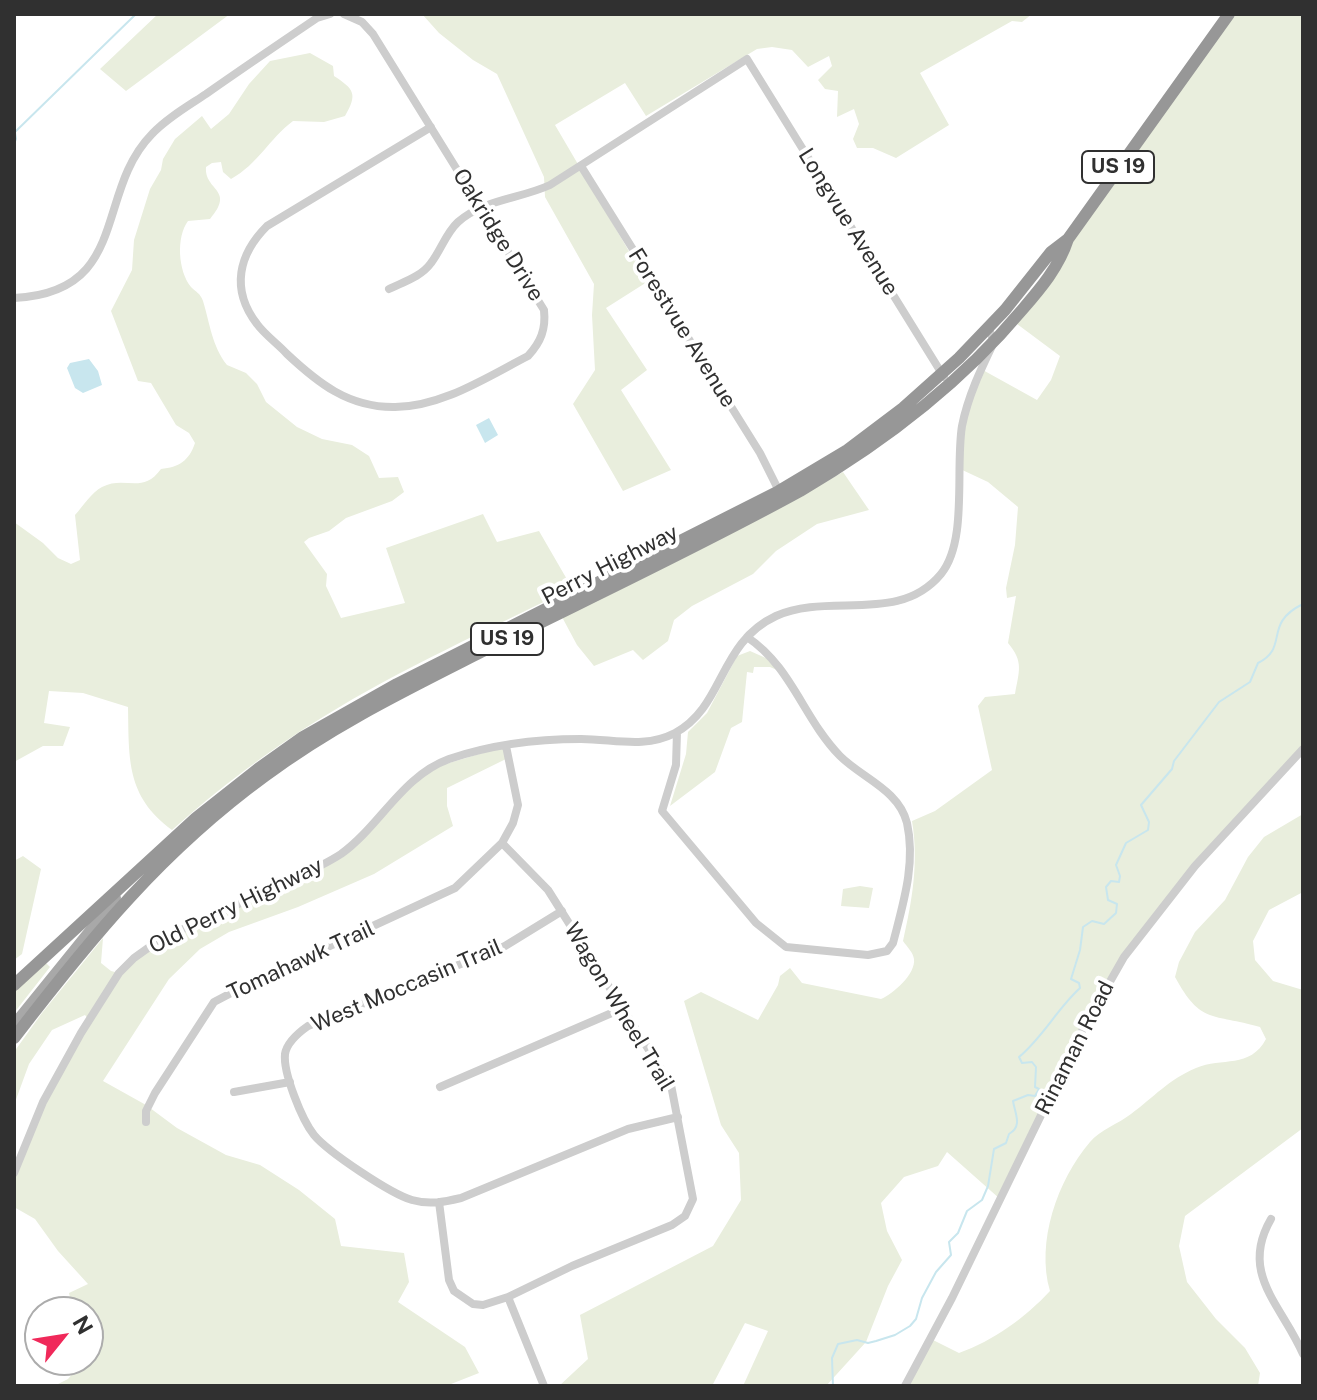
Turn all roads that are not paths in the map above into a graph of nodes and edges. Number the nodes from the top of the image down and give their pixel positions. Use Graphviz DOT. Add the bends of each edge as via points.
graph roads {
  1 [pos="330,14"];
  2 [pos="344,14"];
  3 [pos="1229,14"];
  4 [pos="431,127"];
  5 [pos="581,166"];
  6 [pos="481,206"];
  7 [pos="1068,239"];
  8 [pos="389,289"];
  9 [pos="14,298"];
  10 [pos="989,329"];
  11 [pos="994,342"];
  12 [pos="946,380"];
  13 [pos="779,491"];
  14 [pos="747,637"];
  15 [pos="677,732"];
  16 [pos="506,746"];
  17 [pos="1303,749"];
  18 [pos="502,843"];
  19 [pos="141,870"];
  20 [pos="562,911"];
  21 [pos="14,985"];
  22 [pos="621,1009"];
  23 [pos="14,1024"];
  24 [pos="14,1038"];
  25 [pos="290,1082"];
  26 [pos="440,1087"];
  27 [pos="234,1092"];
  28 [pos="678,1117"];
  29 [pos="146,1122"];
  30 [pos="14,1173"];
  31 [pos="439,1202"];
  32 [pos="1271,1219"];
  33 [pos="508,1297"];
  34 [pos="1303,1354"];
  35 [pos="544,1386"];
  36 [pos="905,1386"];
  1 -- 9 [label="street" via="152,134 130,167 108,236 91,263 57,289"];
  2 -- 4 [label="street, Oakridge Drive" via="373,34"];
  3 -- 7 [label="highway, Perry Highway / US 19"];
  4 -- 6 [label="street, Oakridge Drive"];
  4 -- 6 [label="street, Oakridge Drive" via="255,238 240,270 256,324 332,392 365,405 422,405 528,356 541,338 544,310"];
  5 -- 6 [label="street" via="529,195"];
  5 -- 12 [label="street, Longvue Avenue" via="747,59"];
  5 -- 13 [label="street, Forestvue Avenue"];
  6 -- 8 [label="street" via="456,223 423,272"];
  7 -- 10 [label="highway, Perry Highway / US 19" via="1051,252"];
  7 -- 11 [label="highway, Perry Highway / US 19" via="1061,260"];
  10 -- 11 [label="street"];
  10 -- 12 [label="highway, Perry Highway / US 19"];
  11 -- 12 [label="highway, Perry Highway / US 19"];
  11 -- 14 [label="street, Old Perry Highway" via="963,422 956,534 940,575 903,600 806,606 768,620"];
  12 -- 13 [label="highway, Perry Highway / US 19"];
  12 -- 24 [label="highway, Perry Highway / US 19" via="877,444 800,491 378,705 286,761 212,817 147,876 90,939"];
  13 -- 19 [label="highway, Perry Highway / US 19" via="338,716 237,785"];
  14 -- 15 [label="street, Old Perry Highway" via="732,653 698,715"];
  14 -- 15 [label="street" via="781,668 837,754 883,789 903,812 910,872 893,943 883,953 786,947 756,923 662,811 676,765"];
  15 -- 16 [label="street, Old Perry Highway" via="641,744 583,739"];
  16 -- 18 [label="street" via="518,805"];
  16 -- 30 [label="street, Old Perry Highway" via="429,769 342,853 187,926 134,958 62,1064"];
  17 -- 36 [label="street, Rinaman Road" via="1195,866 1124,957"];
  18 -- 20 [label="street, Wagon Wheel Trail" via="541,881"];
  18 -- 29 [label="street, Tomahawk Trail" via="455,888 214,1002 155,1093"];
  19 -- 21 [label="highway"];
  19 -- 23 [label="main road, Perry Highway / US 19"];
  20 -- 22 [label="street, Wagon Wheel Trail"];
  20 -- 25 [label="street, West Moccasin Trail" via="505,946 308,1026 285,1053"];
  22 -- 26 [label="street"];
  22 -- 28 [label="street, Wagon Wheel Trail" via="671,1085"];
  25 -- 27 [label="street"];
  25 -- 31 [label="street" via="308,1124 323,1143 399,1195"];
  28 -- 31 [label="street" via="628,1129 461,1198"];
  28 -- 33 [label="street, Wagon Wheel Trail" via="693,1199 685,1216"];
  31 -- 33 [label="street, Wagon Wheel Trail" via="451,1286 465,1300 483,1305"];
  32 -- 34 [label="street" via="1259,1246 1260,1276"];
  33 -- 35 [label="street"];
}
